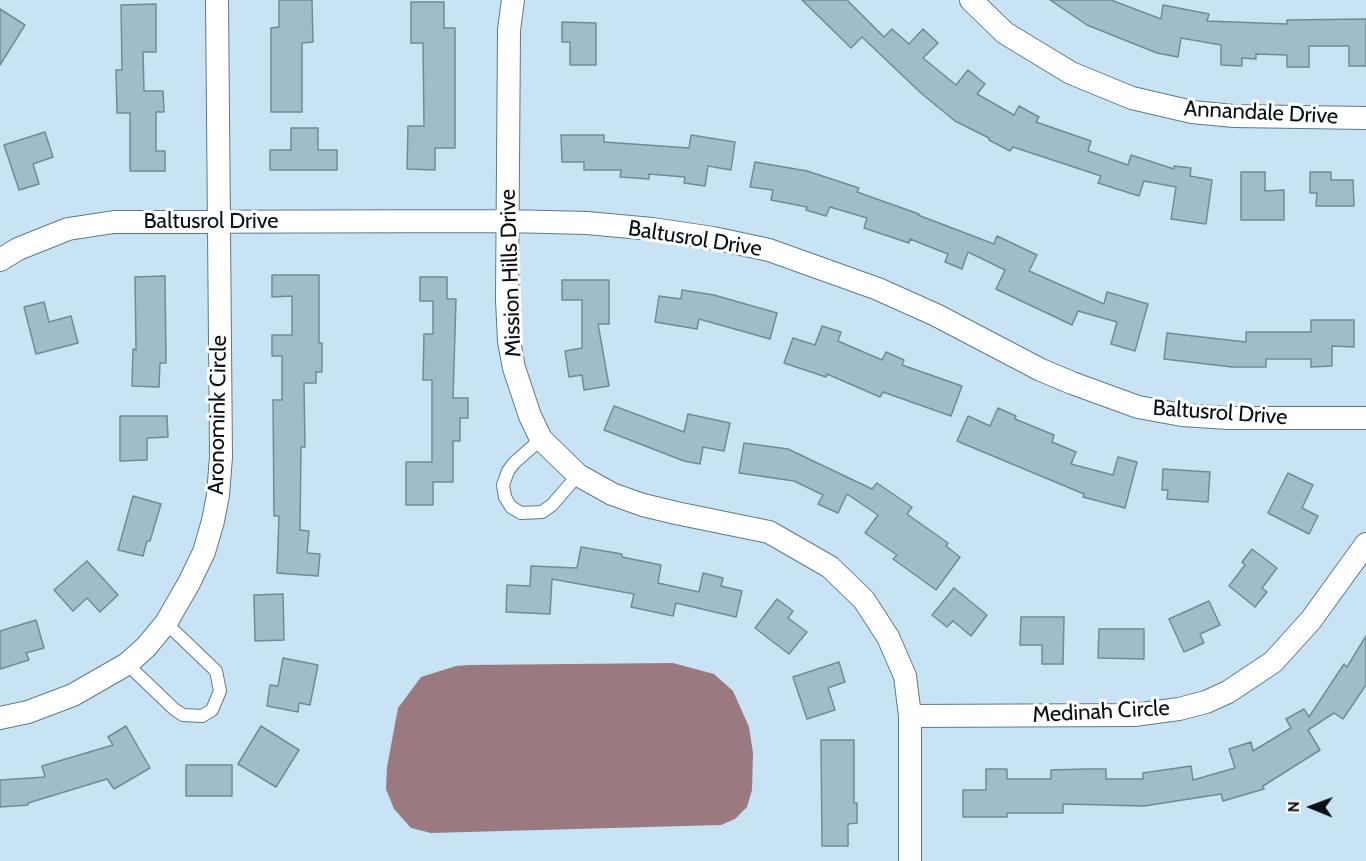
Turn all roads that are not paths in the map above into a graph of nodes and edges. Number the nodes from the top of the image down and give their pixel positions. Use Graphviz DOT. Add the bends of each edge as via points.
graph roads {
  1 [pos="217,0"];
  2 [pos="513,0"];
  3 [pos="971,0"];
  4 [pos="1366,118"];
  5 [pos="507,220"];
  6 [pos="218,222"];
  7 [pos="0,260"];
  8 [pos="1366,418"];
  9 [pos="541,439"];
  10 [pos="578,475"];
  11 [pos="1366,544"];
  12 [pos="166,623"];
  13 [pos="127,663"];
  14 [pos="910,716"];
  15 [pos="0,718"];
  16 [pos="910,861"];
  1 -- 6 [label="street, Aronomink Circle"];
  2 -- 5 [label="street, Mission Hills Drive" via="509,30"];
  3 -- 4 [label="street, Annandale Drive" via="1005,33 1071,73 1132,98 1192,112 1234,116"];
  5 -- 6 [label="street, Baltusrol Drive"];
  5 -- 8 [label="street, Baltusrol Drive" via="652,229 769,250 878,289 1041,370 1138,406 1182,415 1228,418"];
  5 -- 9 [label="street, Mission Hills Drive" via="509,341 521,394"];
  6 -- 7 [label="street, Baltusrol Drive" via="85,225 48,235"];
  6 -- 12 [label="street, Aronomink Circle" via="221,457 218,495 204,552"];
  9 -- 10 [label="street, Mission Hills Drive"];
  9 -- 10 [label="lane" via="508,471 503,485 511,507 521,513 542,512"];
  10 -- 14 [label="street, Mission Hills Drive" via="612,494 643,505 769,532 830,567 864,600 888,637 905,676"];
  11 -- 14 [label="street, Medinah Circle" via="1311,620 1273,662 1206,702 1134,715"];
  12 -- 13 [label="street, Aronomink Circle"];
  12 -- 13 [label="lane" via="216,671 220,691 212,710 202,716 183,715"];
  13 -- 15 [label="street, Aronomink Circle" via="73,695"];
  14 -- 16 [label="street, Mission Hills Drive"];
}
